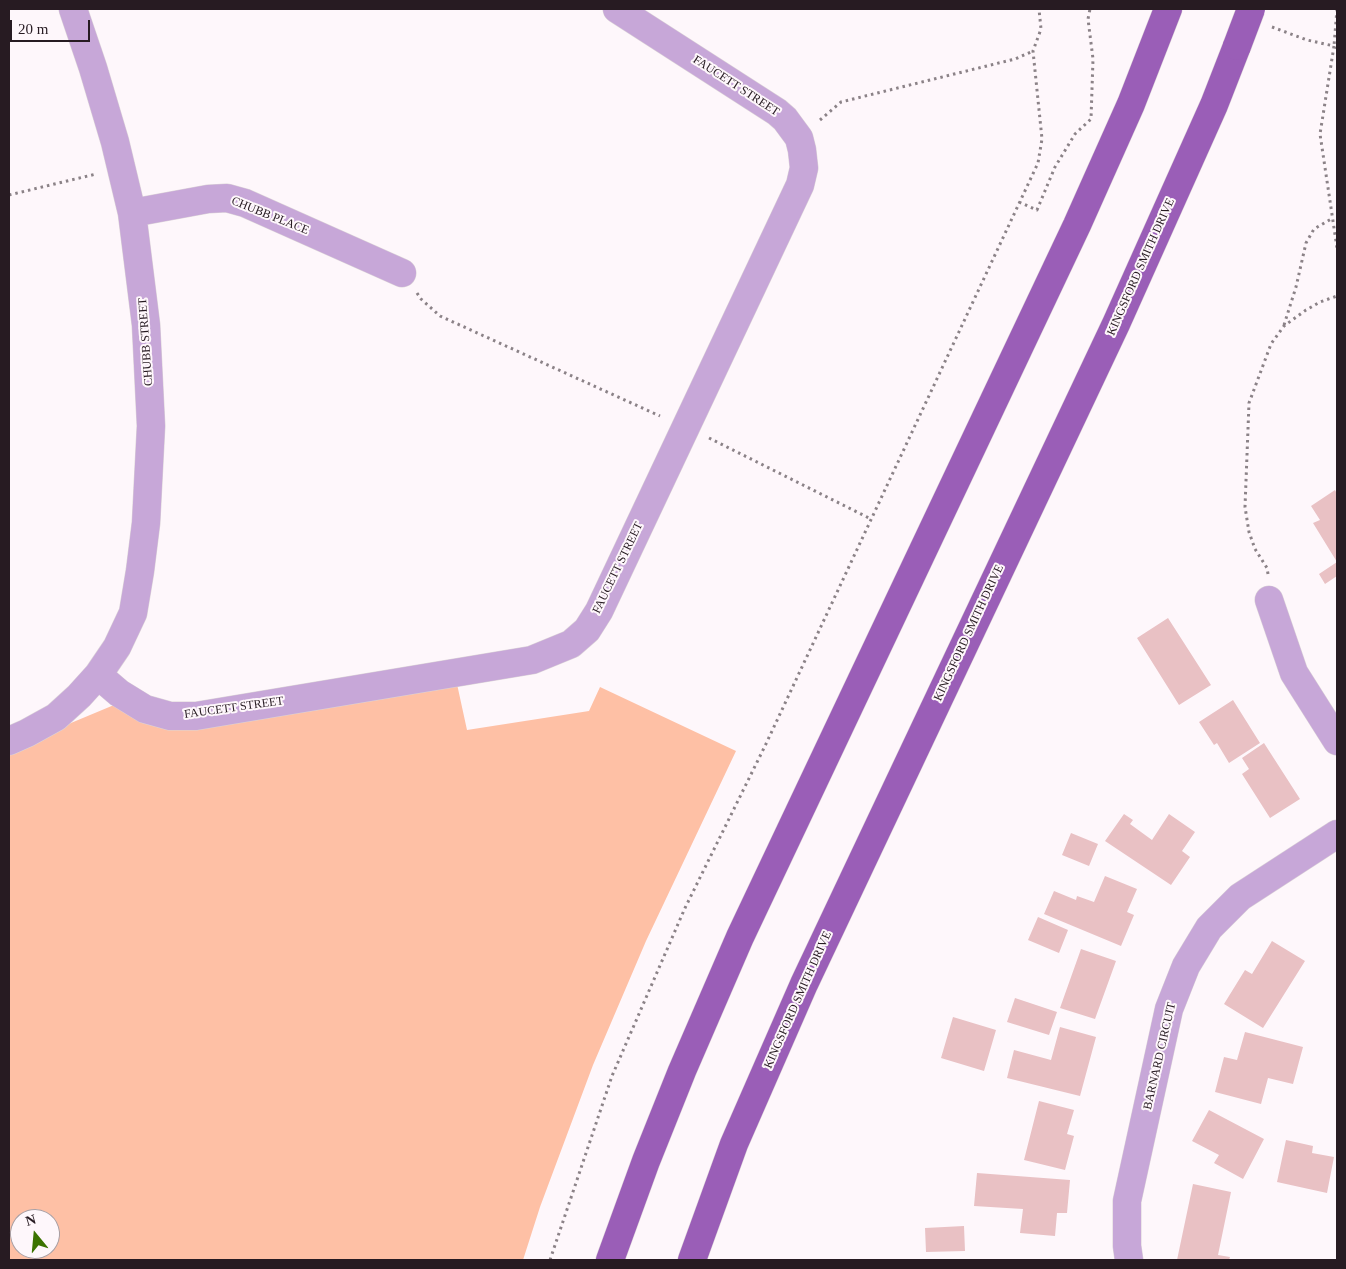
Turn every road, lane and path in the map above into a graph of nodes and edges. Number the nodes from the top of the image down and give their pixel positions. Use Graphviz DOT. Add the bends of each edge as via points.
graph roads {
  1 [pos="74,9"];
  2 [pos="617,9"];
  3 [pos="1039,9"];
  4 [pos="1090,9"];
  5 [pos="1337,9"];
  6 [pos="1166,14"];
  7 [pos="1258,16"];
  8 [pos="1335,47"];
  9 [pos="1033,51"];
  10 [pos="799,138"];
  11 [pos="122,169"];
  12 [pos="9,195"];
  13 [pos="1019,202"];
  14 [pos="132,213"];
  15 [pos="1333,218"];
  16 [pos="1337,248"];
  17 [pos="402,273"];
  18 [pos="1337,296"];
  19 [pos="1284,326"];
  20 [pos="686,427"];
  21 [pos="871,519"];
  22 [pos="1269,600"];
  23 [pos="98,675"];
  24 [pos="9,741"];
  25 [pos="1337,741"];
  26 [pos="1337,834"];
  27 [pos="550,1260"];
  28 [pos="610,1260"];
  29 [pos="692,1260"];
  30 [pos="1129,1260"];
  1 -- 11 [label="street, CHUBB STREET"];
  2 -- 10 [label="street, FAUCETT STREET" via="777,112"];
  3 -- 9 [label="path" via="1041,29"];
  4 -- 13 [label="path" via="1088,20 1093,59 1091,119 1075,134 1055,167 1037,210"];
  5 -- 8 [label="path"];
  6 -- 28 [label="main road" via="1131,104 1077,224 740,937 674,1089"];
  7 -- 8 [label="path" via="1308,40"];
  7 -- 29 [label="main road, KINGSFORD SMITH DRIVE, bridge" via="1237,46 1116,324 804,984 734,1144"];
  8 -- 15 [label="path" via="1320,134"];
  9 -- 10 [label="path" via="1016,59 840,102"];
  9 -- 13 [label="path" via="1042,139 1038,163"];
  10 -- 20 [label="street, FAUCETT STREET" via="804,168 800,185"];
  11 -- 12 [label="path"];
  11 -- 14 [label="street, CHUBB STREET"];
  13 -- 21 [label="path"];
  14 -- 17 [label="street, CHUBB PLACE" via="227,198"];
  14 -- 23 [label="street, CHUBB STREET" via="147,334 151,426 146,523 133,613 117,647"];
  15 -- 16 [label="path"];
  15 -- 19 [label="path" via="1314,229 1306,244"];
  17 -- 20 [label="path" via="421,299 440,316"];
  18 -- 19 [label="path" via="1320,302"];
  19 -- 22 [label="path" via="1271,344 1249,402 1245,508 1255,549 1267,568"];
  20 -- 21 [label="path"];
  20 -- 23 [label="street, FAUCETT STREET" via="599,611 587,630 571,644 532,660 196,716 170,716 145,709"];
  21 -- 27 [label="path" via="685,908 612,1076"];
  22 -- 25 [label="street" via="1294,673"];
  23 -- 24 [label="street" via="56,717"];
  26 -- 30 [label="street, BARNARD CIRCUIT" via="1240,897 1209,928 1186,966 1170,1009 1127,1201"];
}
